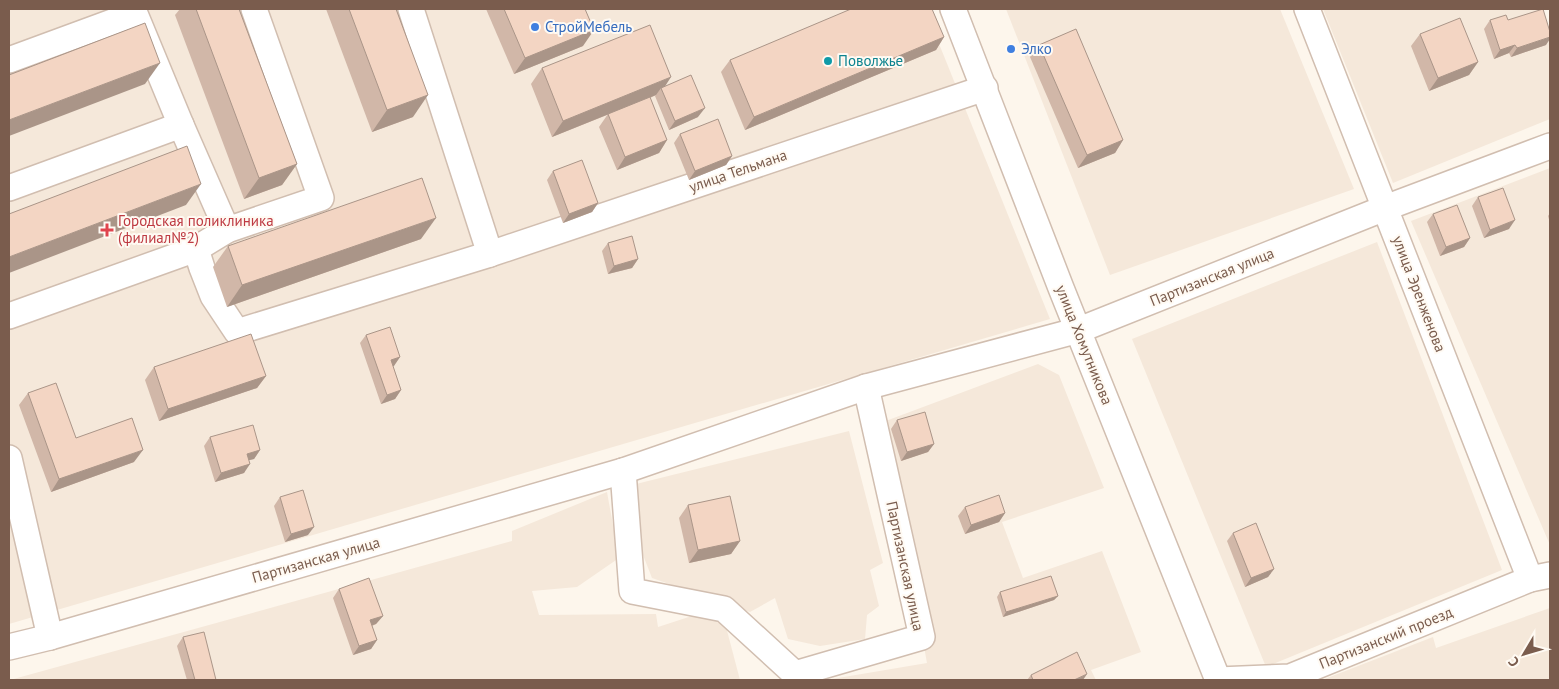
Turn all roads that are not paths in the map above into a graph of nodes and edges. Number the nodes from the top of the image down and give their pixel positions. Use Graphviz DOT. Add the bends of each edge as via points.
graph roads {
  1 [pos="254,9"];
  2 [pos="411,9"];
  3 [pos="953,9"];
  4 [pos="1307,9"];
  5 [pos="133,11"];
  6 [pos="9,60"];
  7 [pos="985,88"];
  8 [pos="181,125"];
  9 [pos="1550,146"];
  10 [pos="9,188"];
  11 [pos="1386,208"];
  12 [pos="227,230"];
  13 [pos="196,249"];
  14 [pos="490,254"];
  15 [pos="9,316"];
  16 [pos="1079,330"];
  17 [pos="866,387"];
  18 [pos="10,469"];
  19 [pos="623,471"];
  20 [pos="1540,577"];
  21 [pos="50,637"];
  22 [pos="9,647"];
  23 [pos="1218,680"];
  1 -- 12 [label="street" via="321,198"];
  2 -- 14 [label="street"];
  3 -- 7 [label="street, улица Хомутникова"];
  4 -- 11 [label="street, улица Эренженова"];
  5 -- 6 [label="street"];
  5 -- 8 [label="street"];
  7 -- 14 [label="street, улица Тельмана"];
  7 -- 16 [label="street, улица Хомутникова"];
  8 -- 10 [label="street"];
  8 -- 12 [label="street"];
  9 -- 11 [label="street, Партизанская улица"];
  11 -- 16 [label="street, Партизанская улица"];
  11 -- 20 [label="street, улица Эренженова"];
  12 -- 13 [label="street"];
  13 -- 14 [label="street, улица Тельмана" via="213,296 237,332"];
  13 -- 15 [label="street"];
  16 -- 17 [label="street, Партизанская улица"];
  16 -- 23 [label="street, улица Хомутникова"];
  17 -- 19 [label="street, Партизанская улица"];
  17 -- 19 [label="street, Партизанская улица" via="922,637 795,674 724,609 632,591"];
  18 -- 21 [label="street"];
  19 -- 21 [label="street, Партизанская улица"];
  20 -- 23 [label="street, Партизанский проезд" via="1290,677"];
  21 -- 22 [label="street, Партизанская улица"];
}
